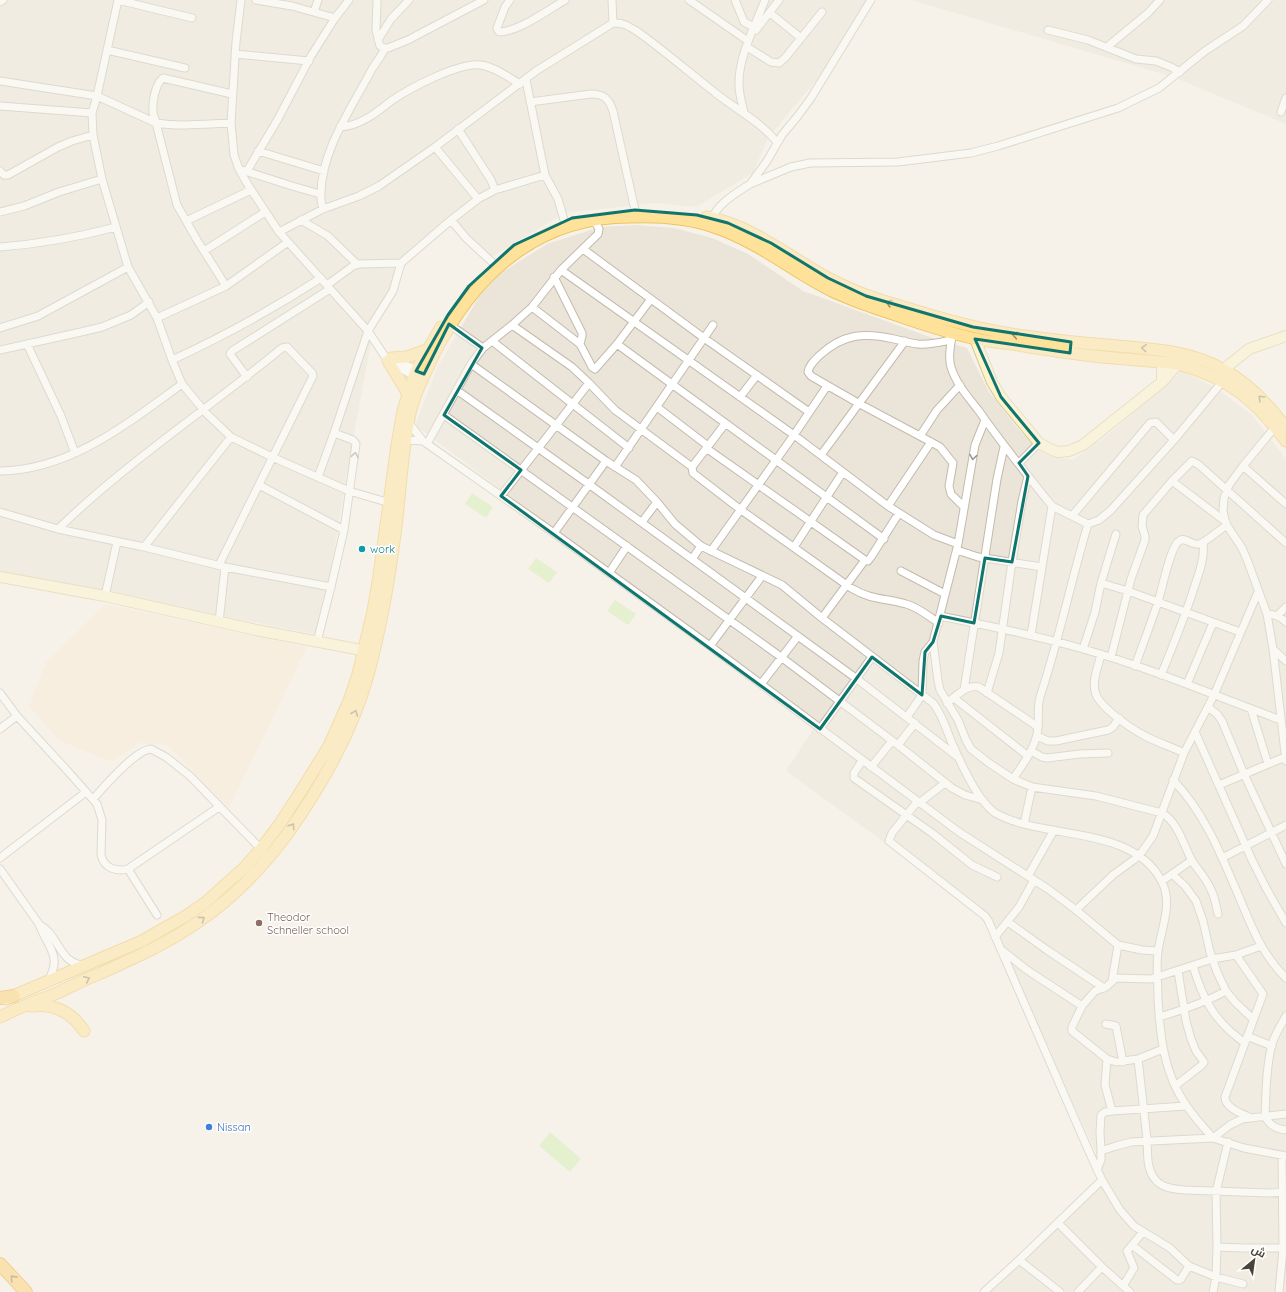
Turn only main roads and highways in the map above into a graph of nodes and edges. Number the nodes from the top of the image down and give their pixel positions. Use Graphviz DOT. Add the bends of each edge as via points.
graph roads {
  1 [pos="776,252"];
  2 [pos="1070,348"];
  3 [pos="427,350"];
  4 [pos="419,375"];
  5 [pos="408,394"];
  6 [pos="1281,428"];
  7 [pos="1286,441"];
  8 [pos="368,651"];
  9 [pos="334,748"];
  10 [pos="66,975"];
  11 [pos="70,987"];
  12 [pos="14,996"];
  13 [pos="0,998"];
  14 [pos="0,1002"];
  15 [pos="20,1008"];
  16 [pos="0,1016"];
  17 [pos="84,1031"];
  18 [pos="0,1264"];
  19 [pos="26,1292"];
  2 -- 1 [label="main road, one-way" via="973,327 880,300 847,288"];
  1 -- 2 [label="main road" via="811,280 848,298 952,336"];
  1 -- 3 [label="main road" via="744,230 712,218 635,210 588,214 564,220 514,245 492,262 469,286"];
  1 -- 4 [label="main road" via="704,224 649,217 594,220 564,228 532,243 494,270 471,295"];
  2 -- 6 [label="main road" via="1178,364 1205,372 1224,381"];
  6 -- 2 [label="main road, one-way" via="1263,400 1238,378 1197,358 1164,350"];
  3 -- 4 [label="main road"];
  3 -- 5 [label="main road" via="407,357 388,359"];
  4 -- 5 [label="main road"];
  4 -- 8 [label="main road" via="405,440 396,529 382,613"];
  5 -- 8 [label="main road" via="400,428"];
  6 -- 7 [label="main road"];
  8 -- 9 [label="main road" via="367,678 358,704"];
  9 -- 10 [label="main road" via="261,849 226,886 186,916 142,941"];
  11 -- 9 [label="main road, one-way" via="172,938 196,924 232,895 256,872 289,831"];
  10 -- 11 [label="main road"];
  10 -- 12 [label="main road"];
  11 -- 15 [label="main road"];
  12 -- 13 [label="highway"];
  12 -- 14 [label="main road"];
  15 -- 16 [label="main road"];
  15 -- 17 [label="main road" via="44,1005 60,1009 73,1017"];
  19 -- 18 [label="highway, one-way"];
}
